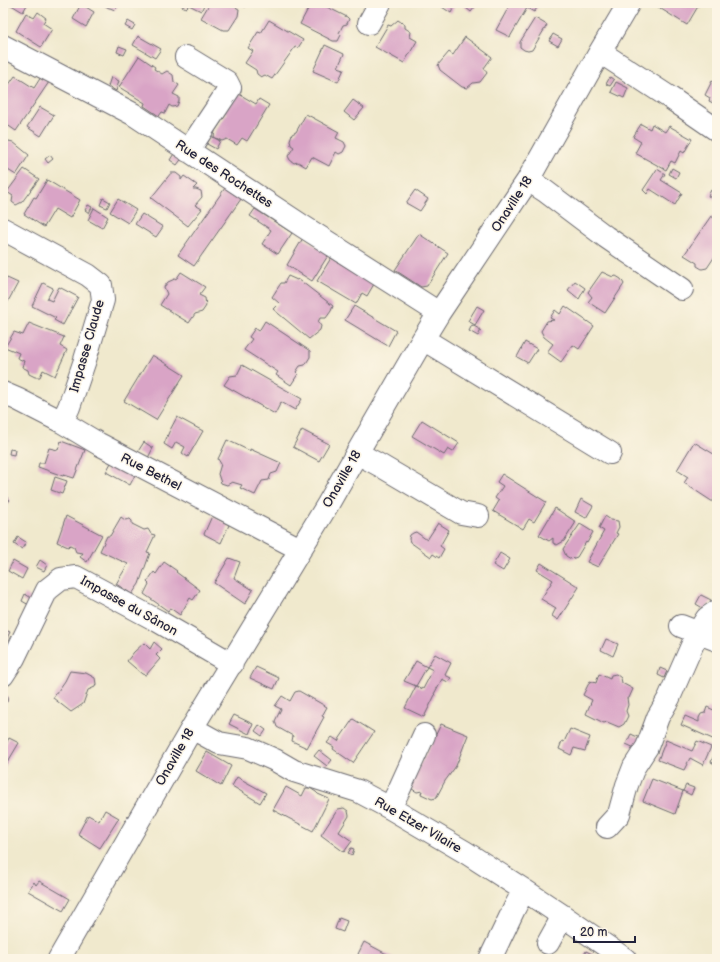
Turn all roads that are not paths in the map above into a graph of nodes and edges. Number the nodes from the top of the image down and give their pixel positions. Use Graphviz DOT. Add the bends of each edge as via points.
graph roads {
  1 [pos="380,3"];
  2 [pos="629,3"];
  3 [pos="369,23"];
  4 [pos="3,46"];
  5 [pos="600,52"];
  6 [pos="186,57"];
  7 [pos="717,130"];
  8 [pos="188,151"];
  9 [pos="528,180"];
  10 [pos="3,228"];
  11 [pos="682,289"];
  12 [pos="438,314"];
  13 [pos="423,339"];
  14 [pos="3,393"];
  15 [pos="62,422"];
  16 [pos="357,453"];
  17 [pos="610,454"];
  18 [pos="478,516"];
  19 [pos="300,549"];
  20 [pos="717,611"];
  21 [pos="699,633"];
  22 [pos="7,662"];
  23 [pos="232,664"];
  24 [pos="192,728"];
  25 [pos="424,735"];
  26 [pos="390,808"];
  27 [pos="607,827"];
  28 [pos="524,890"];
  29 [pos="564,916"];
  30 [pos="548,943"];
  31 [pos="59,959"];
  32 [pos="490,959"];
  33 [pos="625,959"];
  1 -- 3 [label="street"];
  2 -- 5 [label="street, Onaville 18"];
  4 -- 8 [label="street, Rue des Rochettes" via="132,114"];
  5 -- 7 [label="street"];
  5 -- 9 [label="street, Onaville 18"];
  6 -- 8 [label="street" via="227,82 230,88"];
  8 -- 12 [label="street, Rue des Rochettes"];
  9 -- 11 [label="street"];
  9 -- 12 [label="street, Onaville 18"];
  10 -- 15 [label="street, Impasse Claude" via="88,275 101,285 103,300 84,363"];
  12 -- 13 [label="street, Onaville 18"];
  13 -- 16 [label="street, Onaville 18"];
  13 -- 17 [label="street"];
  14 -- 15 [label="street, Rue Bethel"];
  15 -- 19 [label="street, Rue Bethel"];
  16 -- 18 [label="street" via="461,514"];
  16 -- 19 [label="street, Onaville 18"];
  19 -- 23 [label="street, Onaville 18"];
  20 -- 21 [label="street" via="707,618"];
  21 -- 27 [label="street" via="658,717 647,746 634,767 620,814"];
  22 -- 23 [label="street, Impasse du Sânon" via="47,590 61,578 76,577"];
  23 -- 24 [label="street, Onaville 18"];
  24 -- 26 [label="street, Rue Etzer Vilaire" via="219,743 248,748 294,771 358,791"];
  24 -- 31 [label="street, Onaville 18"];
  25 -- 26 [label="street"];
  26 -- 28 [label="street, Rue Etzer Vilaire"];
  28 -- 29 [label="street, Rue Etzer Vilaire"];
  28 -- 32 [label="street"];
  29 -- 30 [label="street"];
  29 -- 33 [label="street, Rue Etzer Vilaire"];
}
